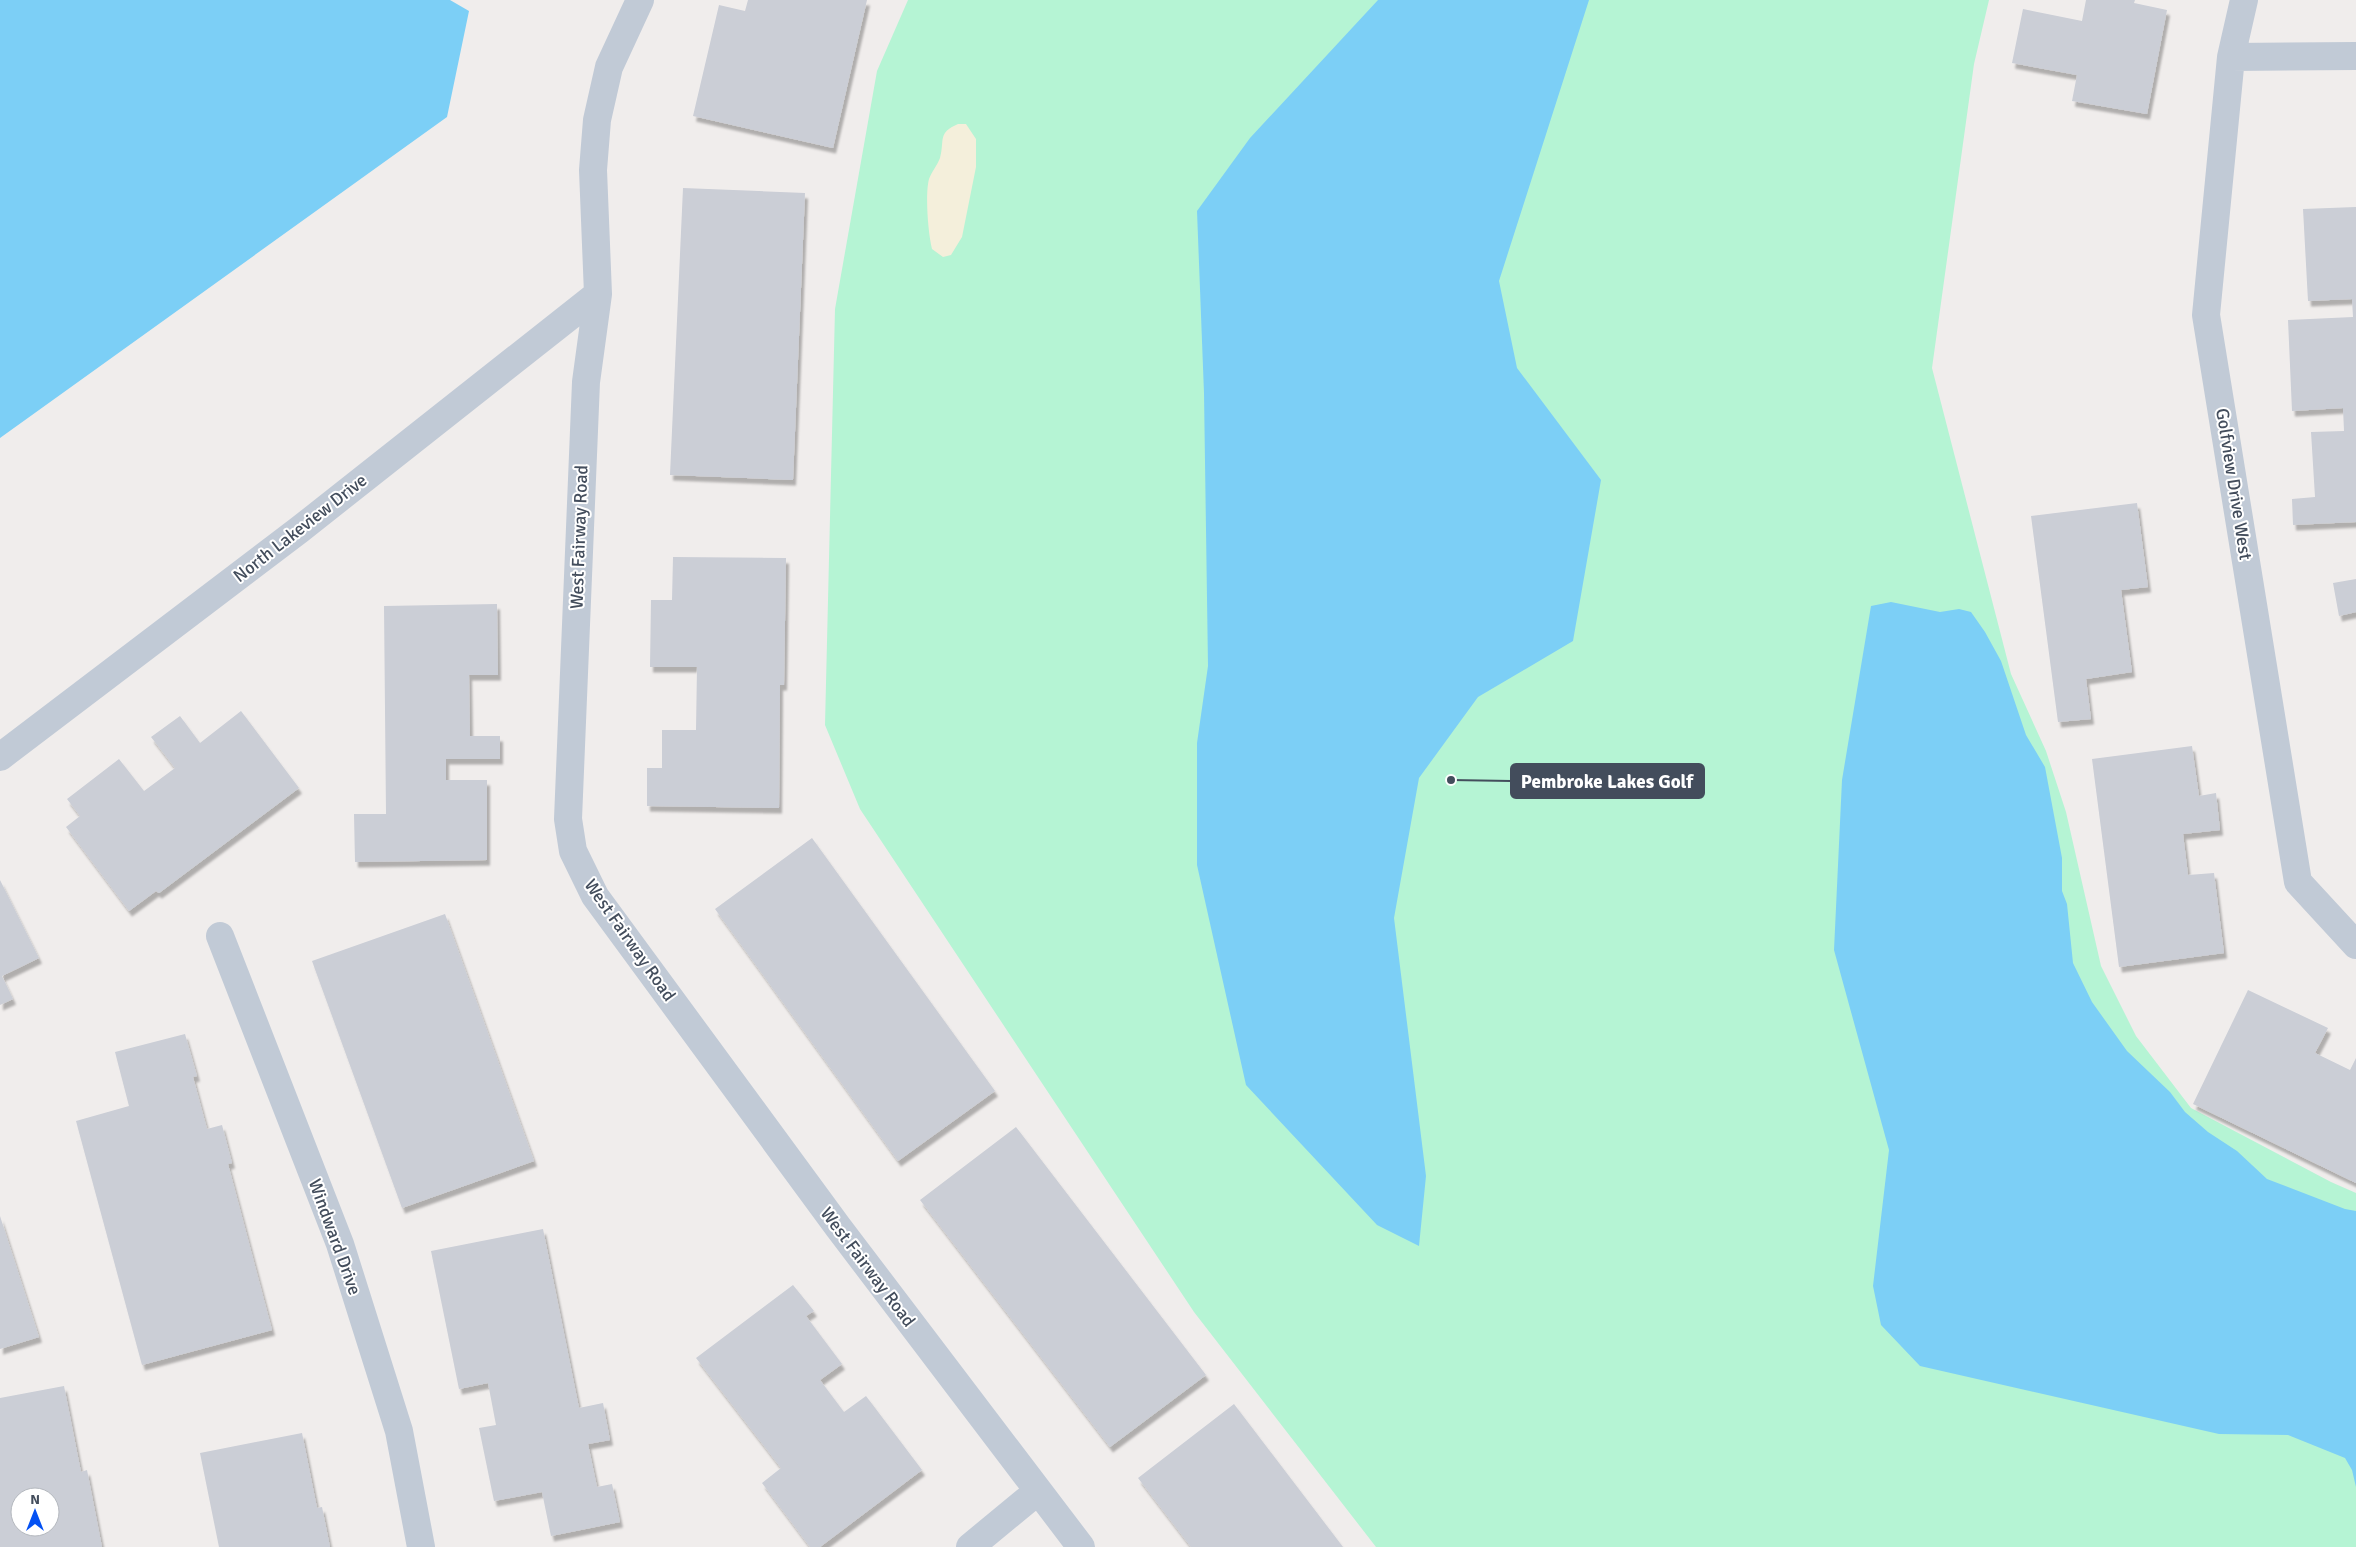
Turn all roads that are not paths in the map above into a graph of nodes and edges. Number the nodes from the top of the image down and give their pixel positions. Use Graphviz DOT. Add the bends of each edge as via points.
graph roads {
  1 [pos="640,0"];
  2 [pos="2244,0"];
  3 [pos="2356,56"];
  4 [pos="2231,57"];
  5 [pos="598,294"];
  6 [pos="0,757"];
  7 [pos="220,936"];
  8 [pos="2356,945"];
  9 [pos="1038,1491"];
  10 [pos="421,1547"];
  11 [pos="970,1547"];
  12 [pos="1081,1547"];
  1 -- 5 [label="street, West Fairway Road" via="609,67 597,120 593,170"];
  2 -- 4 [label="street, Golfview Drive West"];
  3 -- 4 [label="street"];
  4 -- 8 [label="street, Golfview Drive West" via="2206,315 2298,882"];
  5 -- 6 [label="street, North Lakeview Drive" via="299,530"];
  5 -- 9 [label="street, West Fairway Road" via="586,382 568,819 573,851 595,896 838,1227"];
  7 -- 10 [label="street, Windward Drive" via="340,1244 399,1431"];
  9 -- 11 [label="street"];
  9 -- 12 [label="street, West Fairway Road"];
}
